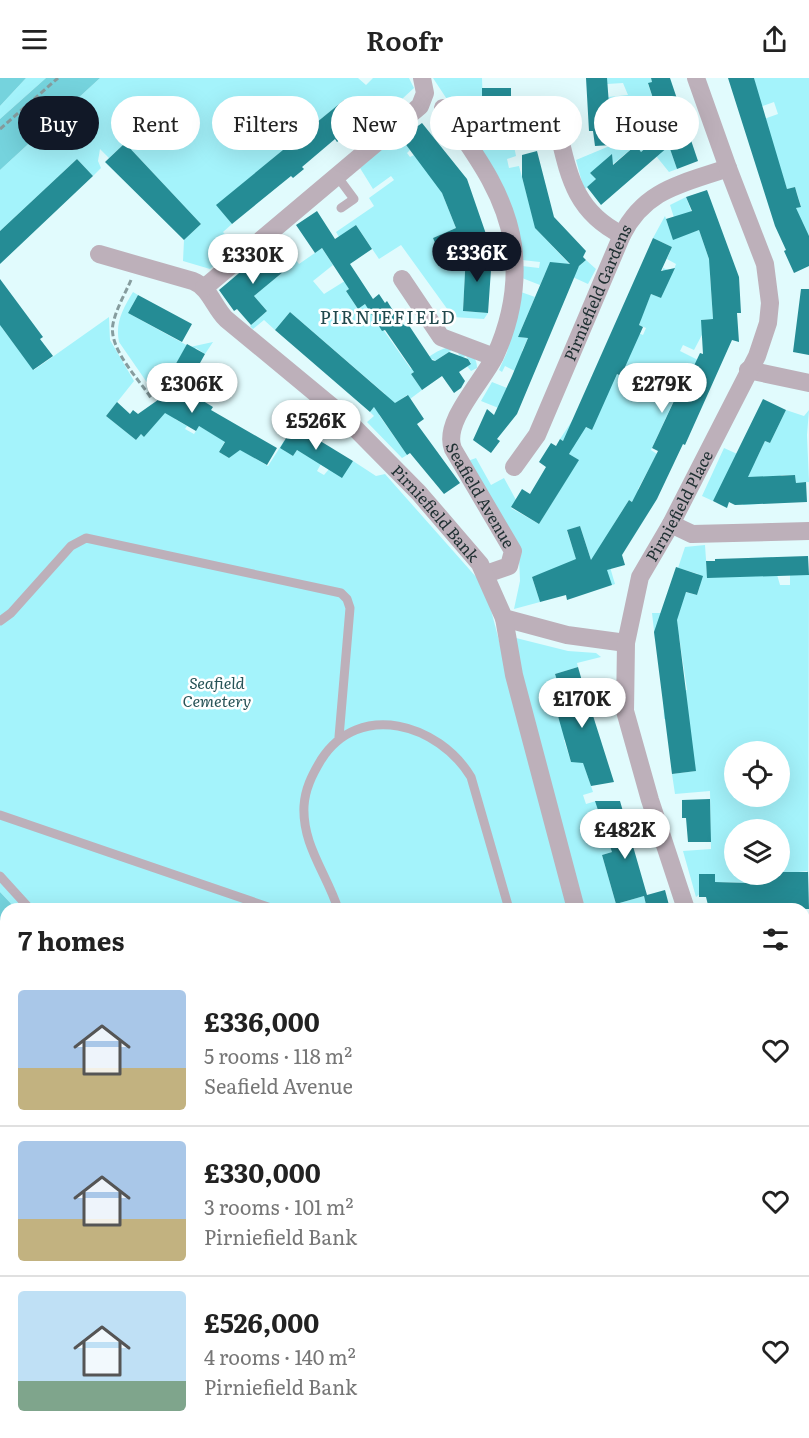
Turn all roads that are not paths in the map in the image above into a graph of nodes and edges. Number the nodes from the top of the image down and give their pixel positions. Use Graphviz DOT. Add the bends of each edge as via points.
graph roads {
  1 [pos="422,78"];
  2 [pos="696,78"];
  3 [pos="471,150"];
  4 [pos="565,150"];
  5 [pos="728,168"];
  6 [pos="337,176"];
  7 [pos="341,208"];
  8 [pos="622,235"];
  9 [pos="99,254"];
  10 [pos="402,279"];
  11 [pos="204,288"];
  12 [pos="494,357"];
  13 [pos="748,370"];
  14 [pos="809,383"];
  15 [pos="514,467"];
  16 [pos="671,524"];
  17 [pos="809,531"];
  18 [pos="486,574"];
  19 [pos="504,618"];
  20 [pos="0,621"];
  21 [pos="626,643"];
  22 [pos="339,737"];
  23 [pos="0,815"];
  24 [pos="0,876"];
  25 [pos="25,903"];
  26 [pos="257,903"];
  27 [pos="335,903"];
  28 [pos="507,903"];
  29 [pos="574,903"];
  30 [pos="684,903"];
  1 -- 6 [label="street" via="425,93 420,106"];
  2 -- 5 [label="street, Pirniefield Place"];
  3 -- 12 [label="street, Seafield Avenue" via="494,185 511,232 513,296"];
  4 -- 8 [label="street" via="577,196 595,219"];
  5 -- 8 [label="street, Pirniefield Gardens" via="653,196 635,213"];
  5 -- 13 [label="street, Pirniefield Place" via="765,264 770,292 765,337"];
  6 -- 7 [label="lane" via="354,200"];
  6 -- 11 [label="street"];
  8 -- 15 [label="street, Pirniefield Gardens" via="537,435"];
  9 -- 11 [label="street" via="193,281"];
  10 -- 12 [label="street" via="441,337"];
  11 -- 18 [label="street, Pirniefield Bank" via="226,319 382,453"];
  12 -- 18 [label="street, Seafield Avenue" via="453,424 450,436 453,449 513,551 510,566"];
  13 -- 14 [label="street"];
  13 -- 16 [label="street, Pirniefield Place"];
  16 -- 17 [label="street" via="692,534"];
  16 -- 21 [label="street, Pirniefield Place" via="640,577"];
  18 -- 19 [label="street, Pirniefield Bank"];
  19 -- 21 [label="street" via="567,635"];
  19 -- 29 [label="street, Pirniefield Bank" via="514,675"];
  20 -- 22 [label="lane" via="71,546 86,538 341,593 350,608"];
  21 -- 30 [label="street, Pirniefield Place" via="625,711"];
  22 -- 27 [label="lane" via="311,775 304,814 311,848"];
  22 -- 28 [label="lane" via="365,728 396,726 421,732 453,753 471,777"];
  23 -- 26 [label="lane"];
  24 -- 25 [label="lane"];
}
